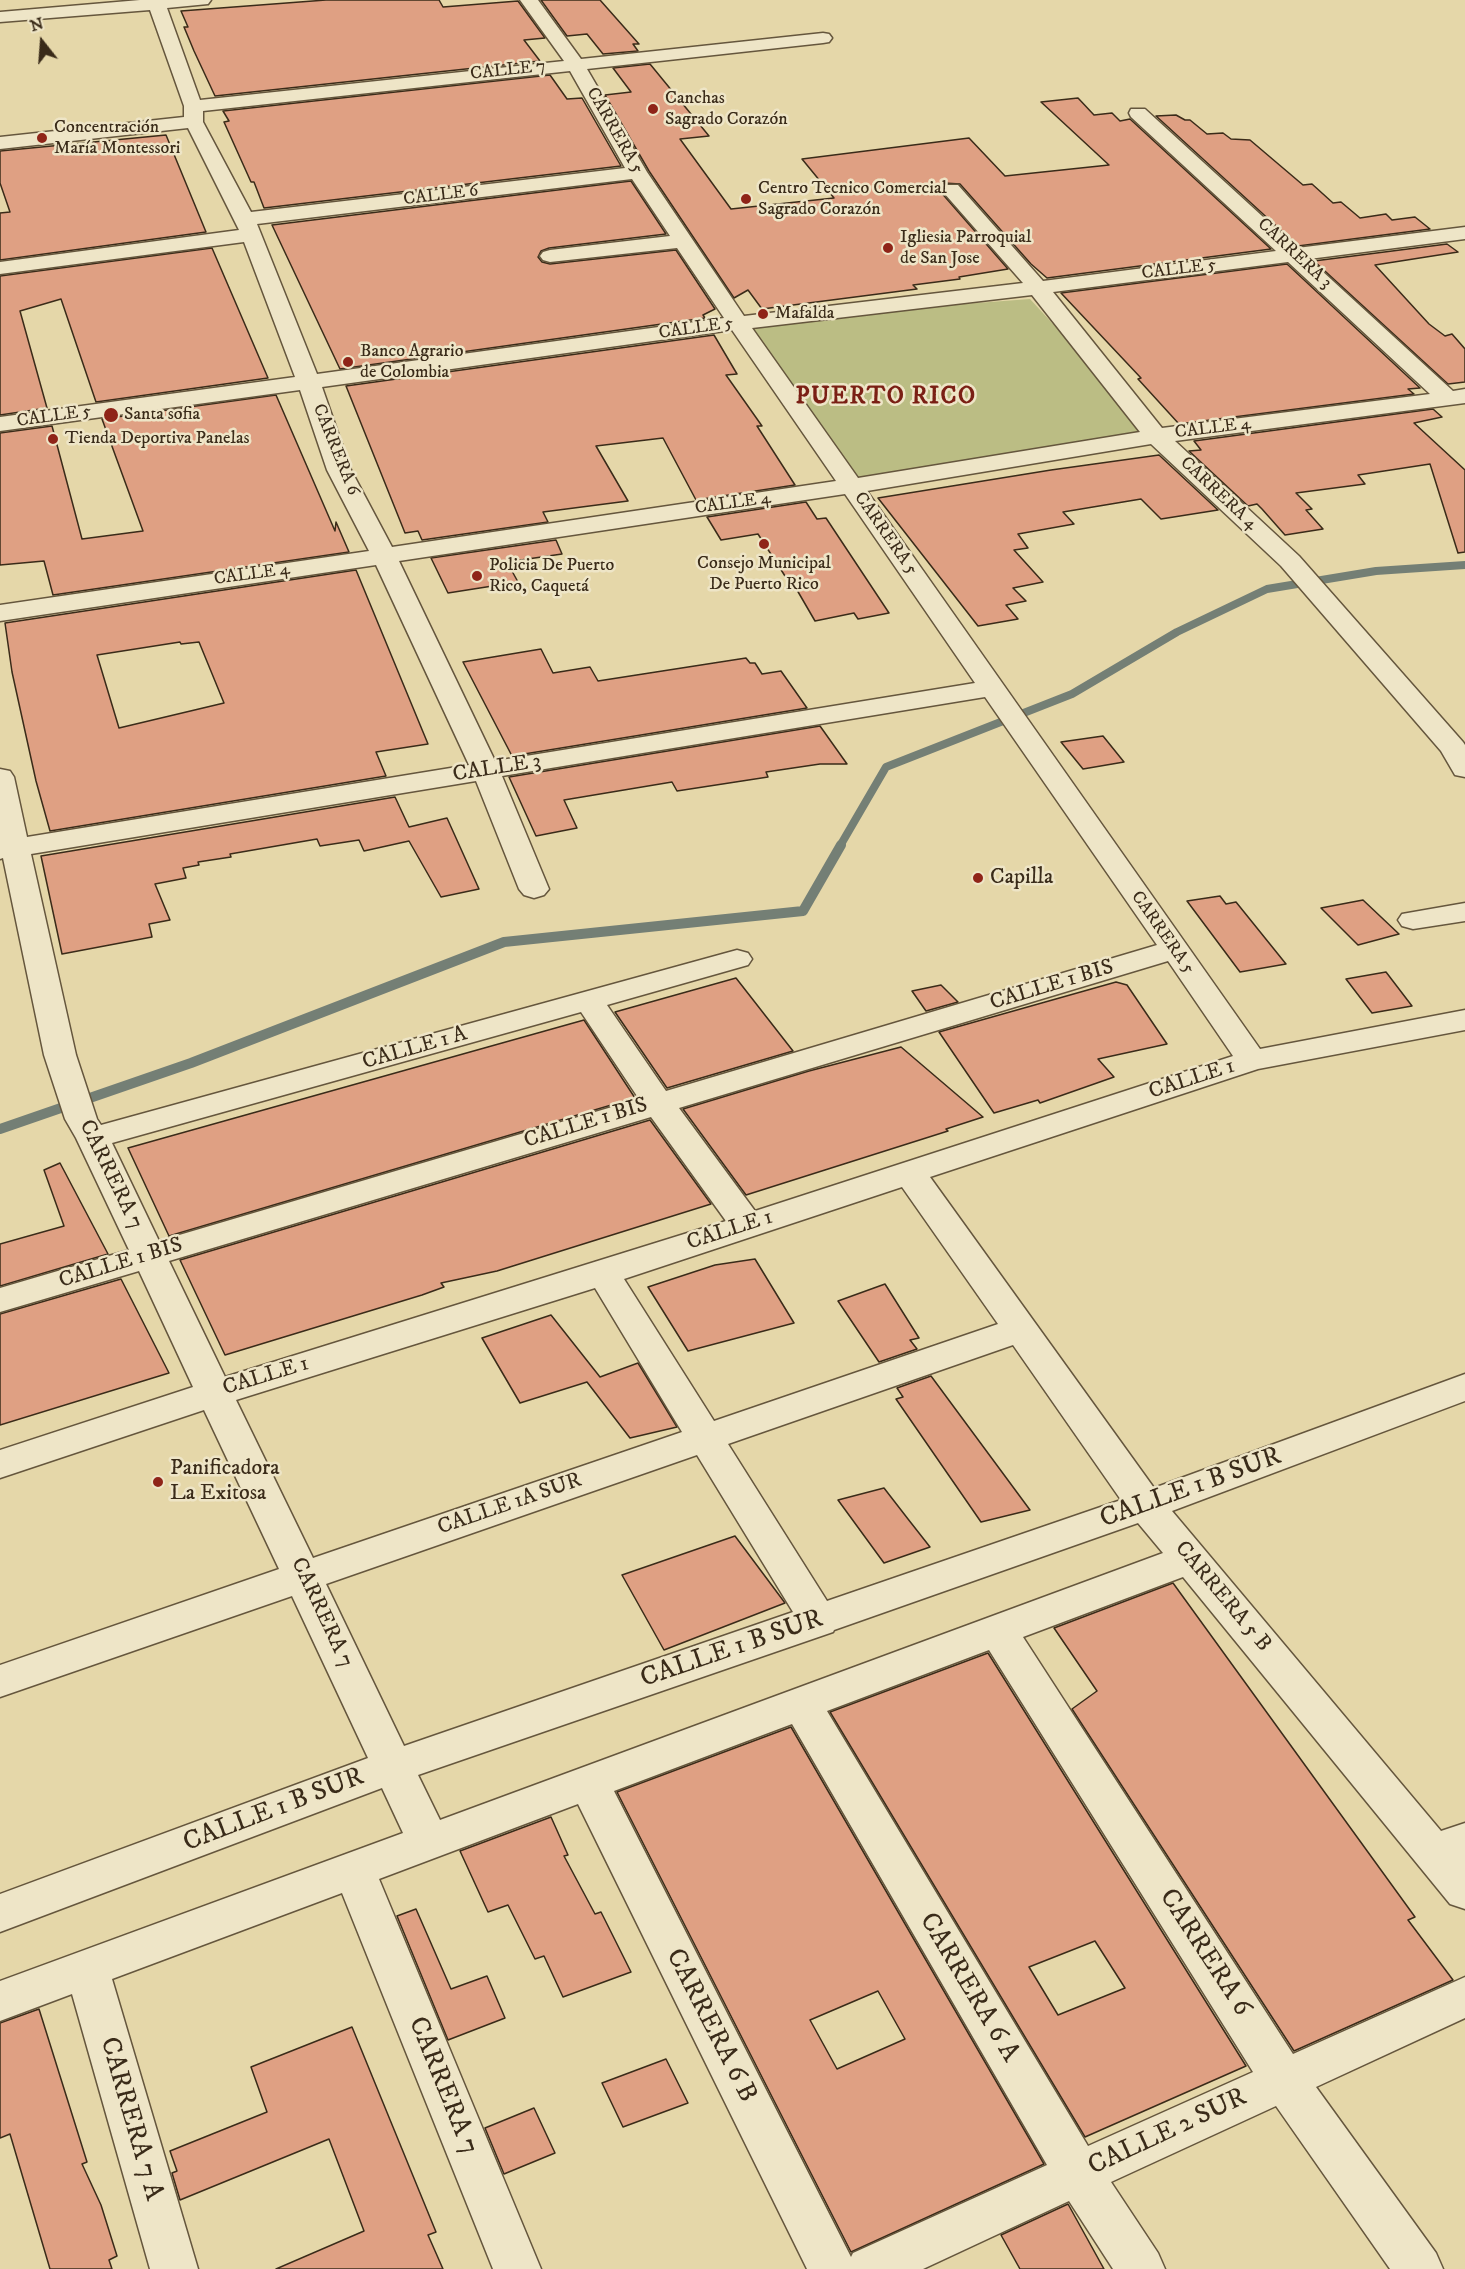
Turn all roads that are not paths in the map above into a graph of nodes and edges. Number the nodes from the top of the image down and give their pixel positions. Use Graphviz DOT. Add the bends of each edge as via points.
graph roads {
  1 [pos="202,0"];
  2 [pos="529,0"];
  3 [pos="149,3"];
  4 [pos="0,17"];
  5 [pos="823,38"];
  6 [pos="575,63"];
  7 [pos="1138,113"];
  8 [pos="194,114"];
  9 [pos="0,143"];
  10 [pos="637,172"];
  11 [pos="951,189"];
  12 [pos="248,227"];
  13 [pos="1465,233"];
  14 [pos="682,241"];
  15 [pos="1296,255"];
  16 [pos="550,256"];
  17 [pos="0,268"];
  18 [pos="1038,288"];
  19 [pos="738,323"];
  20 [pos="309,384"];
  21 [pos="1457,397"];
  22 [pos="0,424"];
  23 [pos="1156,436"];
  24 [pos="852,486"];
  25 [pos="384,556"];
  26 [pos="0,613"];
  27 [pos="998,696"];
  28 [pos="1465,769"];
  29 [pos="486,771"];
  30 [pos="0,777"];
  31 [pos="8,848"];
  32 [pos="534,889"];
  33 [pos="1465,912"];
  34 [pos="1413,920"];
  35 [pos="1173,950"];
  36 [pos="737,959"];
  37 [pos="588,1000"];
  38 [pos="1465,1020"];
  39 [pos="1252,1060"];
  40 [pos="658,1103"];
  41 [pos="87,1129"];
  42 [pos="910,1174"];
  43 [pos="747,1226"];
  44 [pos="149,1255"];
  45 [pos="603,1273"];
  46 [pos="0,1299"];
  47 [pos="1021,1329"];
  48 [pos="1465,1387"];
  49 [pos="215,1393"];
  50 [pos="706,1438"];
  51 [pos="0,1464"];
  52 [pos="1146,1506"];
  53 [pos="1190,1559"];
  54 [pos="304,1576"];
  55 [pos="819,1621"];
  56 [pos="998,1631"];
  57 [pos="0,1681"];
  58 [pos="801,1703"];
  59 [pos="394,1766"];
  60 [pos="589,1783"];
  61 [pos="429,1842"];
  62 [pos="1450,1846"];
  63 [pos="354,1870"];
  64 [pos="1465,1891"];
  65 [pos="0,1913"];
  66 [pos="87,1969"];
  67 [pos="1465,1997"];
  68 [pos="0,2001"];
  69 [pos="1284,2080"];
  70 [pos="1078,2174"];
  71 [pos="174,2269"];
  72 [pos="517,2269"];
  73 [pos="832,2269"];
  74 [pos="870,2269"];
  75 [pos="1141,2269"];
  76 [pos="1419,2269"];
  1 -- 3 [label="street"];
  2 -- 6 [label="street, CARRERA 5"];
  3 -- 4 [label="street"];
  3 -- 8 [label="street, CARRERA 6"];
  5 -- 6 [label="street, CALLE 7"];
  6 -- 8 [label="street, CALLE 7"];
  6 -- 10 [label="street, CARRERA 5"];
  7 -- 15 [label="street, CARRERA 3"];
  8 -- 9 [label="street, CALLE 7"];
  8 -- 12 [label="street, CARRERA 6"];
  10 -- 12 [label="street, CALLE 6"];
  10 -- 14 [label="street, CARRERA 5"];
  11 -- 18 [label="street, CARRERA 4"];
  12 -- 17 [label="street"];
  12 -- 20 [label="street, CARRERA 6"];
  13 -- 15 [label="street, CALLE 5"];
  14 -- 16 [label="street"];
  14 -- 19 [label="street, CARRERA 5"];
  15 -- 18 [label="street, CALLE 5"];
  15 -- 21 [label="street, CARRERA 3"];
  18 -- 19 [label="street, CALLE 5"];
  18 -- 23 [label="street, CARRERA 4"];
  19 -- 20 [label="street, CALLE 5"];
  19 -- 24 [label="street, CARRERA 5"];
  20 -- 22 [label="street, CALLE 5"];
  20 -- 25 [label="street, CARRERA 6" via="339,470"];
  21 -- 23 [label="street, CALLE 4"];
  23 -- 24 [label="street, CALLE 4"];
  23 -- 28 [label="street, CARRERA 4" via="1290,561 1453,748"];
  24 -- 25 [label="street, CALLE 4"];
  24 -- 27 [label="street, CARRERA 5"];
  25 -- 26 [label="street, CALLE 4"];
  25 -- 29 [label="street, CARRERA 6"];
  27 -- 29 [label="street, CALLE 3"];
  27 -- 35 [label="street, CARRERA 5"];
  29 -- 31 [label="street, CALLE 3"];
  29 -- 32 [label="street, CARRERA 6"];
  30 -- 31 [label="street, CARRERA 7"];
  31 -- 41 [label="street, CARRERA 7" via="60,1055"];
  33 -- 34 [label="street"];
  35 -- 39 [label="street, CARRERA 5"];
  35 -- 40 [label="street, CALLE 1 BIS"];
  36 -- 37 [label="street, CALLE 1 A"];
  37 -- 40 [label="street"];
  37 -- 41 [label="street, CALLE 1 A"];
  38 -- 39 [label="street, CALLE 1"];
  39 -- 42 [label="street, CALLE 1"];
  40 -- 43 [label="street"];
  40 -- 44 [label="street, CALLE 1 BIS"];
  41 -- 44 [label="street, CARRERA 7"];
  42 -- 43 [label="street, CALLE 1"];
  42 -- 47 [label="street, CARRERA 5 B"];
  43 -- 45 [label="street, CALLE 1"];
  44 -- 46 [label="street, CALLE 1 BIS"];
  44 -- 49 [label="street, CARRERA 7"];
  45 -- 49 [label="street, CALLE 1"];
  45 -- 50 [label="street"];
  47 -- 50 [label="street, CALLE 1A SUR"];
  47 -- 52 [label="street, CARRERA 5 B"];
  48 -- 52 [label="street, CALLE 1 B SUR"];
  49 -- 51 [label="street, CALLE 1"];
  49 -- 54 [label="street, CARRERA 7"];
  50 -- 54 [label="street, CALLE 1A SUR"];
  50 -- 55 [label="street"];
  52 -- 53 [label="street, CARRERA 5 B"];
  52 -- 55 [label="street, CALLE 1 B SUR"];
  53 -- 56 [label="street"];
  53 -- 62 [label="street, CARRERA 5 B"];
  54 -- 57 [label="street, CALLE 1A SUR"];
  54 -- 59 [label="street, CARRERA 7"];
  55 -- 59 [label="street, CALLE 1 B SUR"];
  56 -- 58 [label="street"];
  56 -- 69 [label="street, CARRERA 6"];
  58 -- 60 [label="street"];
  58 -- 70 [label="street, CARRERA 6 A"];
  59 -- 61 [label="street, CARRERA 7"];
  59 -- 65 [label="street, CALLE 1 B SUR"];
  60 -- 61 [label="street"];
  60 -- 73 [label="street, CARRERA 6 B"];
  61 -- 63 [label="street"];
  62 -- 64 [label="street, CARRERA 5 B"];
  63 -- 66 [label="street"];
  63 -- 72 [label="street, CARRERA 7"];
  66 -- 68 [label="street"];
  66 -- 71 [label="street, CARRERA 7 A"];
  67 -- 69 [label="street, CALLE 2 SUR"];
  69 -- 70 [label="street, CALLE 2 SUR"];
  69 -- 76 [label="street, CARRERA 6"];
  70 -- 74 [label="street, CALLE 2 SUR"];
  70 -- 75 [label="street, CARRERA 6 A"];
}
